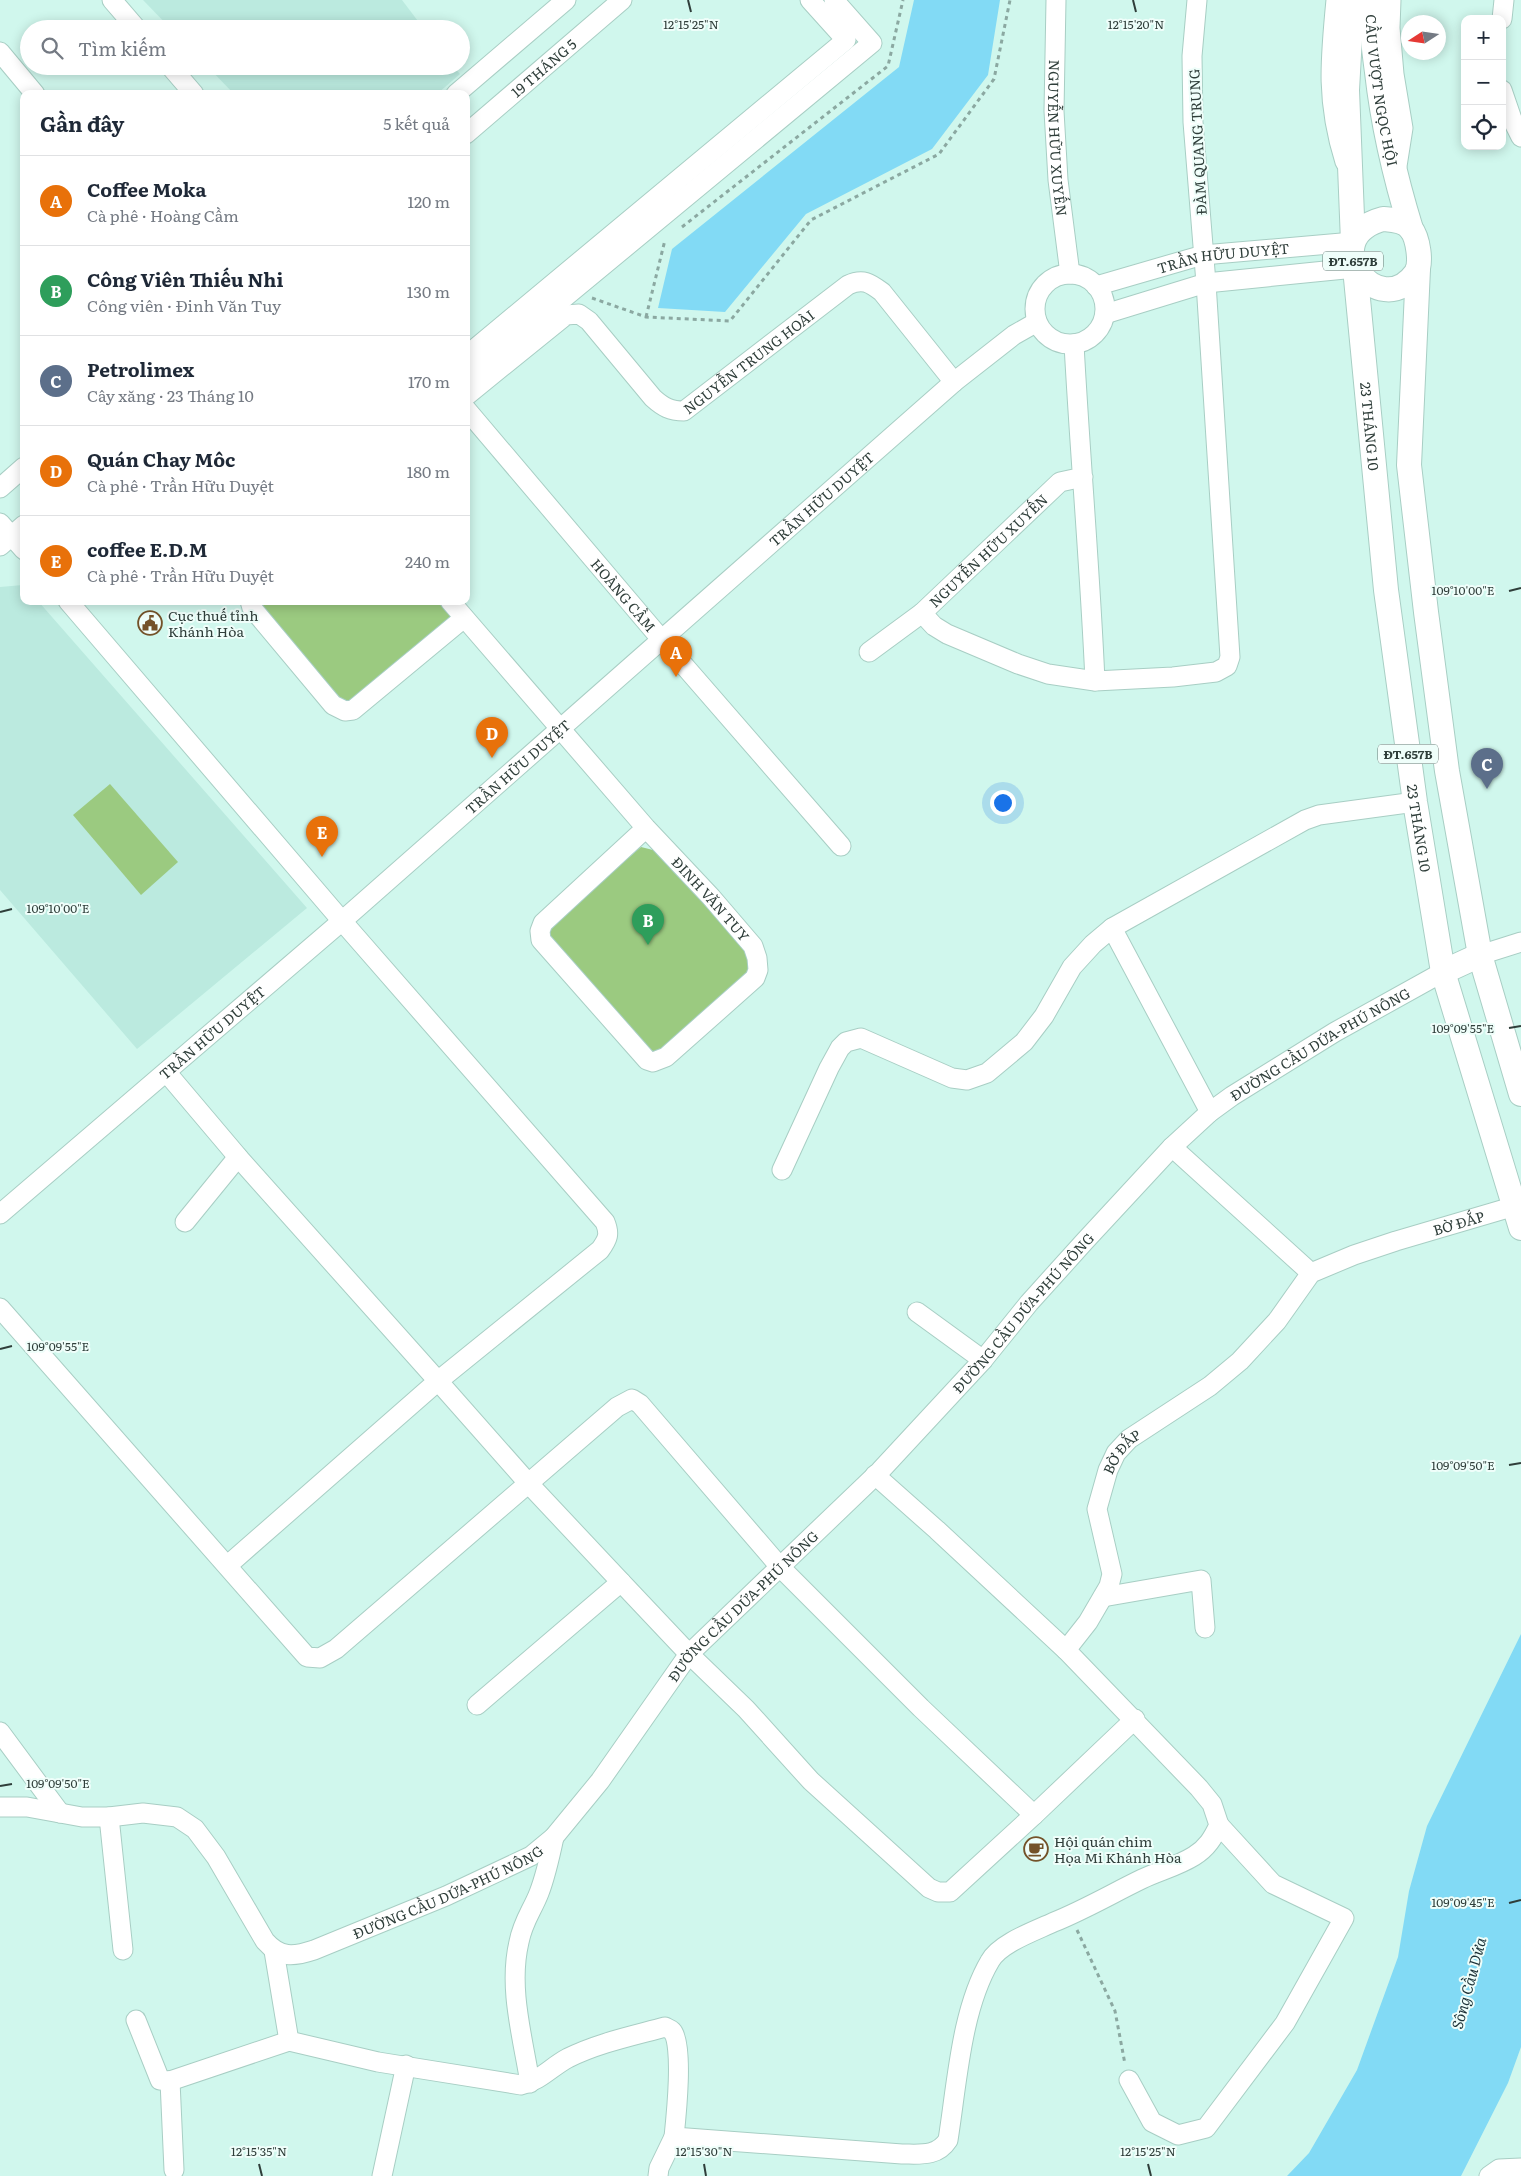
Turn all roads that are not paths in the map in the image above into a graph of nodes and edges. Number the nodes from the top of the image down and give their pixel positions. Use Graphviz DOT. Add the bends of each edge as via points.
graph roads {
  1 [pos="112,0"];
  2 [pos="566,0"];
  3 [pos="622,0"];
  4 [pos="810,0"];
  5 [pos="834,0"];
  6 [pos="1056,0"];
  7 [pos="1197,0"];
  8 [pos="1336,0"];
  9 [pos="1352,0"];
  10 [pos="1373,0"];
  11 [pos="1391,0"];
  12 [pos="1504,0"];
  13 [pos="1502,15"];
  14 [pos="130,20"];
  15 [pos="0,52"];
  16 [pos="178,75"];
  17 [pos="32,90"];
  18 [pos="191,90"];
  19 [pos="461,90"];
  20 [pos="1506,102"];
  21 [pos="470,131"];
  22 [pos="1521,137"];
  23 [pos="1396,180"];
  24 [pos="1351,182"];
  25 [pos="1411,229"];
  26 [pos="1353,242"];
  27 [pos="1203,255"];
  28 [pos="1355,268"];
  29 [pos="1418,269"];
  30 [pos="1070,274"];
  31 [pos="1206,283"];
  32 [pos="1096,286"];
  33 [pos="1104,314"];
  34 [pos="1037,322"];
  35 [pos="1074,344"];
  36 [pos="470,353"];
  37 [pos="470,376"];
  38 [pos="954,382"];
  39 [pos="470,393"];
  40 [pos="470,415"];
  41 [pos="20,471"];
  42 [pos="1084,477"];
  43 [pos="0,488"];
  44 [pos="71,605"];
  45 [pos="251,605"];
  46 [pos="453,605"];
  47 [pos="922,613"];
  48 [pos="464,618"];
  49 [pos="661,639"];
  50 [pos="869,652"];
  51 [pos="1095,681"];
  52 [pos="561,728"];
  53 [pos="1415,802"];
  54 [pos="646,828"];
  55 [pos="841,846"];
  56 [pos="342,921"];
  57 [pos="1112,928"];
  58 [pos="1521,942"];
  59 [pos="1480,955"];
  60 [pos="1443,972"];
  61 [pos="167,1073"];
  62 [pos="1521,1094"];
  63 [pos="1210,1112"];
  64 [pos="1172,1147"];
  65 [pos="238,1157"];
  66 [pos="782,1170"];
  67 [pos="1515,1206"];
  68 [pos="0,1214"];
  69 [pos="185,1222"];
  70 [pos="1521,1228"];
  71 [pos="1311,1274"];
  72 [pos="0,1308"];
  73 [pos="918,1312"];
  74 [pos="983,1360"];
  75 [pos="438,1381"];
  76 [pos="874,1475"];
  77 [pos="529,1484"];
  78 [pos="228,1565"];
  79 [pos="781,1568"];
  80 [pos="621,1582"];
  81 [pos="1103,1597"];
  82 [pos="1205,1628"];
  83 [pos="1066,1650"];
  84 [pos="689,1654"];
  85 [pos="477,1704"];
  86 [pos="1135,1719"];
  87 [pos="0,1732"];
  88 [pos="0,1807"];
  89 [pos="60,1813"];
  90 [pos="1034,1815"];
  91 [pos="109,1818"];
  92 [pos="1219,1824"];
  93 [pos="554,1838"];
  94 [pos="123,1950"];
  95 [pos="274,1952"];
  96 [pos="136,2020"];
  97 [pos="290,2041"];
  98 [pos="406,2065"];
  99 [pos="1128,2080"];
  100 [pos="170,2081"];
  101 [pos="530,2083"];
  102 [pos="674,2137"];
  103 [pos="1521,2168"];
  104 [pos="174,2170"];
  105 [pos="382,2176"];
  106 [pos="658,2176"];
  107 [pos="1490,2176"];
  1 -- 14 [label="street"];
  2 -- 19 [label="street"];
  3 -- 21 [label="street, 19 THÁNG 5"];
  4 -- 36 [label="street" via="846,40"];
  5 -- 37 [label="street" via="872,43"];
  6 -- 30 [label="street, NGUYỄN HỮU XUYẾN" via="1054,111 1058,180"];
  7 -- 27 [label="street, ĐÀM QUANG TRUNG" via="1192,56 1193,122"];
  8 -- 24 [label="street" via="1330,67 1332,108 1335,132"];
  9 -- 24 [label="main road, CẦU VƯỢT NGỌC HỘI / ĐT.657B" via="1347,90"];
  10 -- 23 [label="main road, CẦU VƯỢT NGỌC HỘI / ĐT.657B" via="1374,52"];
  11 -- 23 [label="street" via="1394,74 1403,128"];
  12 -- 13 [label="street"];
  15 -- 17 [label="street"];
  16 -- 18 [label="street"];
  20 -- 22 [label="street"];
  23 -- 25 [label="main road, ĐT.657B"];
  24 -- 26 [label="main road, ĐT.657B"];
  25 -- 26 [label="main road, ĐT.657B" via="1401,222 1383,219 1361,229"];
  25 -- 29 [label="main road, ĐT.657B" via="1418,247"];
  26 -- 27 [label="street, TRẦN HỮU DUYỆT"];
  26 -- 28 [label="main road, ĐT.657B"];
  27 -- 31 [label="street, ĐÀM QUANG TRUNG"];
  27 -- 32 [label="street, TRẦN HỮU DUYỆT"];
  28 -- 29 [label="main road, ĐT.657B" via="1361,278 1372,286 1390,289 1411,279"];
  28 -- 31 [label="street, TRẦN HỮU DUYỆT"];
  28 -- 53 [label="main road, 23 THÁNG 10 / ĐT.657B" via="1378,516"];
  29 -- 59 [label="main road, ĐT.657B" via="1409,465 1447,771"];
  30 -- 32 [label="street" via="1089,280"];
  30 -- 34 [label="street" via="1054,279 1041,289 1036,300"];
  31 -- 33 [label="street, TRẦN HỮU DUYỆT"];
  31 -- 51 [label="street, NGUYỄN HỮU XUYẾN" via="1230,657 1227,666 1216,672"];
  32 -- 33 [label="street" via="1105,304"];
  33 -- 35 [label="street" via="1095,335"];
  34 -- 35 [label="street" via="1052,340"];
  34 -- 38 [label="street, TRẦN HỮU DUYỆT" via="1014,335"];
  35 -- 42 [label="street"];
  38 -- 39 [label="street, NGUYỄN TRUNG HOÀI" via="882,292 869,282 858,280 684,410 662,407 589,321 578,314 566,315"];
  38 -- 49 [label="street, TRẦN HỮU DUYỆT"];
  40 -- 49 [label="street, HOÀNG CẦM"];
  41 -- 43 [label="street"];
  42 -- 47 [label="street, NGUYỄN HỮU XUYẾN" via="1060,482"];
  42 -- 51 [label="street"];
  44 -- 56 [label="street"];
  45 -- 48 [label="street" via="333,705 345,711 353,710"];
  46 -- 48 [label="street, ĐINH VĂN TUY"];
  47 -- 50 [label="street"];
  47 -- 51 [label="street, NGUYỄN HỮU XUYẾN" via="947,634 1018,664 1048,674"];
  48 -- 52 [label="street, ĐINH VĂN TUY"];
  49 -- 52 [label="street, TRẦN HỮU DUYỆT"];
  49 -- 55 [label="street, HOÀNG CẦM"];
  52 -- 54 [label="street, ĐINH VĂN TUY"];
  52 -- 56 [label="street, TRẦN HỮU DUYỆT"];
  53 -- 57 [label="street" via="1319,814"];
  53 -- 60 [label="main road, 23 THÁNG 10 / ĐT.657B"];
  54 -- 54 [label="street, ĐINH VĂN TUY" via="753,946 758,970 755,978 666,1057 653,1062 647,1060 541,940 540,931 543,923"];
  56 -- 61 [label="street, TRẦN HỮU DUYỆT"];
  56 -- 75 [label="street" via="608,1230 608,1239 600,1250"];
  57 -- 63 [label="street"];
  57 -- 66 [label="street" via="1072,967 1044,1016 1024,1042 987,1073 967,1080 952,1078 861,1038 846,1042 829,1068"];
  58 -- 59 [label="street"];
  59 -- 60 [label="main road"];
  59 -- 62 [label="main road, ĐT.657B"];
  60 -- 63 [label="street, ĐƯỜNG CẦU DỨA-PHÚ NÔNG" via="1335,1032"];
  60 -- 67 [label="main road, 23 THÁNG 10 / ĐT.657B"];
  61 -- 65 [label="street"];
  61 -- 68 [label="street, TRẦN HỮU DUYỆT"];
  63 -- 64 [label="street, ĐƯỜNG CẦU DỨA-PHÚ NÔNG"];
  64 -- 71 [label="street"];
  64 -- 74 [label="street, ĐƯỜNG CẦU DỨA-PHÚ NÔNG" via="1029,1303"];
  65 -- 69 [label="street"];
  65 -- 75 [label="street"];
  67 -- 70 [label="main road, 23 THÁNG 10 / ĐT.657B"];
  67 -- 71 [label="street, BỜ ĐẮP" via="1396,1241"];
  71 -- 81 [label="street, BỜ ĐẮP" via="1277,1321 1240,1361 1210,1386 1130,1439 1116,1453 1098,1509 1112,1574"];
  72 -- 78 [label="street"];
  73 -- 74 [label="street"];
  74 -- 76 [label="street, ĐƯỜNG CẦU DỨA-PHÚ NÔNG"];
  75 -- 77 [label="street"];
  75 -- 78 [label="street"];
  76 -- 79 [label="street, ĐƯỜNG CẦU DỨA-PHÚ NÔNG"];
  76 -- 83 [label="street"];
  77 -- 78 [label="street" via="336,1650 320,1658 307,1657"];
  77 -- 79 [label="street" via="617,1407 632,1399 640,1404"];
  77 -- 80 [label="street"];
  79 -- 84 [label="street, ĐƯỜNG CẦU DỨA-PHÚ NÔNG"];
  79 -- 90 [label="street"];
  80 -- 84 [label="street"];
  80 -- 85 [label="street"];
  81 -- 82 [label="street" via="1201,1580"];
  81 -- 83 [label="street, BỜ ĐẮP"];
  83 -- 86 [label="street"];
  84 -- 90 [label="street" via="746,1709 811,1781 933,1890 950,1892"];
  84 -- 93 [label="street, ĐƯỜNG CẦU DỨA-PHÚ NÔNG" via="600,1781"];
  86 -- 90 [label="street"];
  86 -- 92 [label="street" via="1200,1788 1212,1804"];
  87 -- 89 [label="street"];
  88 -- 89 [label="street" via="27,1807"];
  89 -- 91 [label="street"];
  91 -- 94 [label="street"];
  91 -- 95 [label="street" via="143,1814 177,1817 195,1829 216,1857 256,1929"];
  92 -- 99 [label="street" via="1273,1884 1344,1918 1286,2023 1206,2128 1178,2135 1152,2122"];
  92 -- 102 [label="street" via="1210,1843 1194,1856 1028,1934 1006,1946 990,1960 967,2021 948,2140 943,2148 936,2152 902,2154"];
  93 -- 95 [label="street, ĐƯỜNG CẦU DỨA-PHÚ NÔNG" via="531,1856 437,1900 308,1952"];
  93 -- 101 [label="street" via="539,1895 525,1918 518,1944 519,2018"];
  95 -- 97 [label="street"];
  96 -- 100 [label="street" via="160,2080"];
  97 -- 98 [label="street"];
  97 -- 100 [label="street"];
  98 -- 101 [label="street" via="521,2085"];
  98 -- 105 [label="street"];
  100 -- 104 [label="street"];
  101 -- 102 [label="street" via="586,2050 665,2027 673,2031 678,2055"];
  102 -- 106 [label="street"];
  103 -- 107 [label="street" via="1499,2169"];
}
